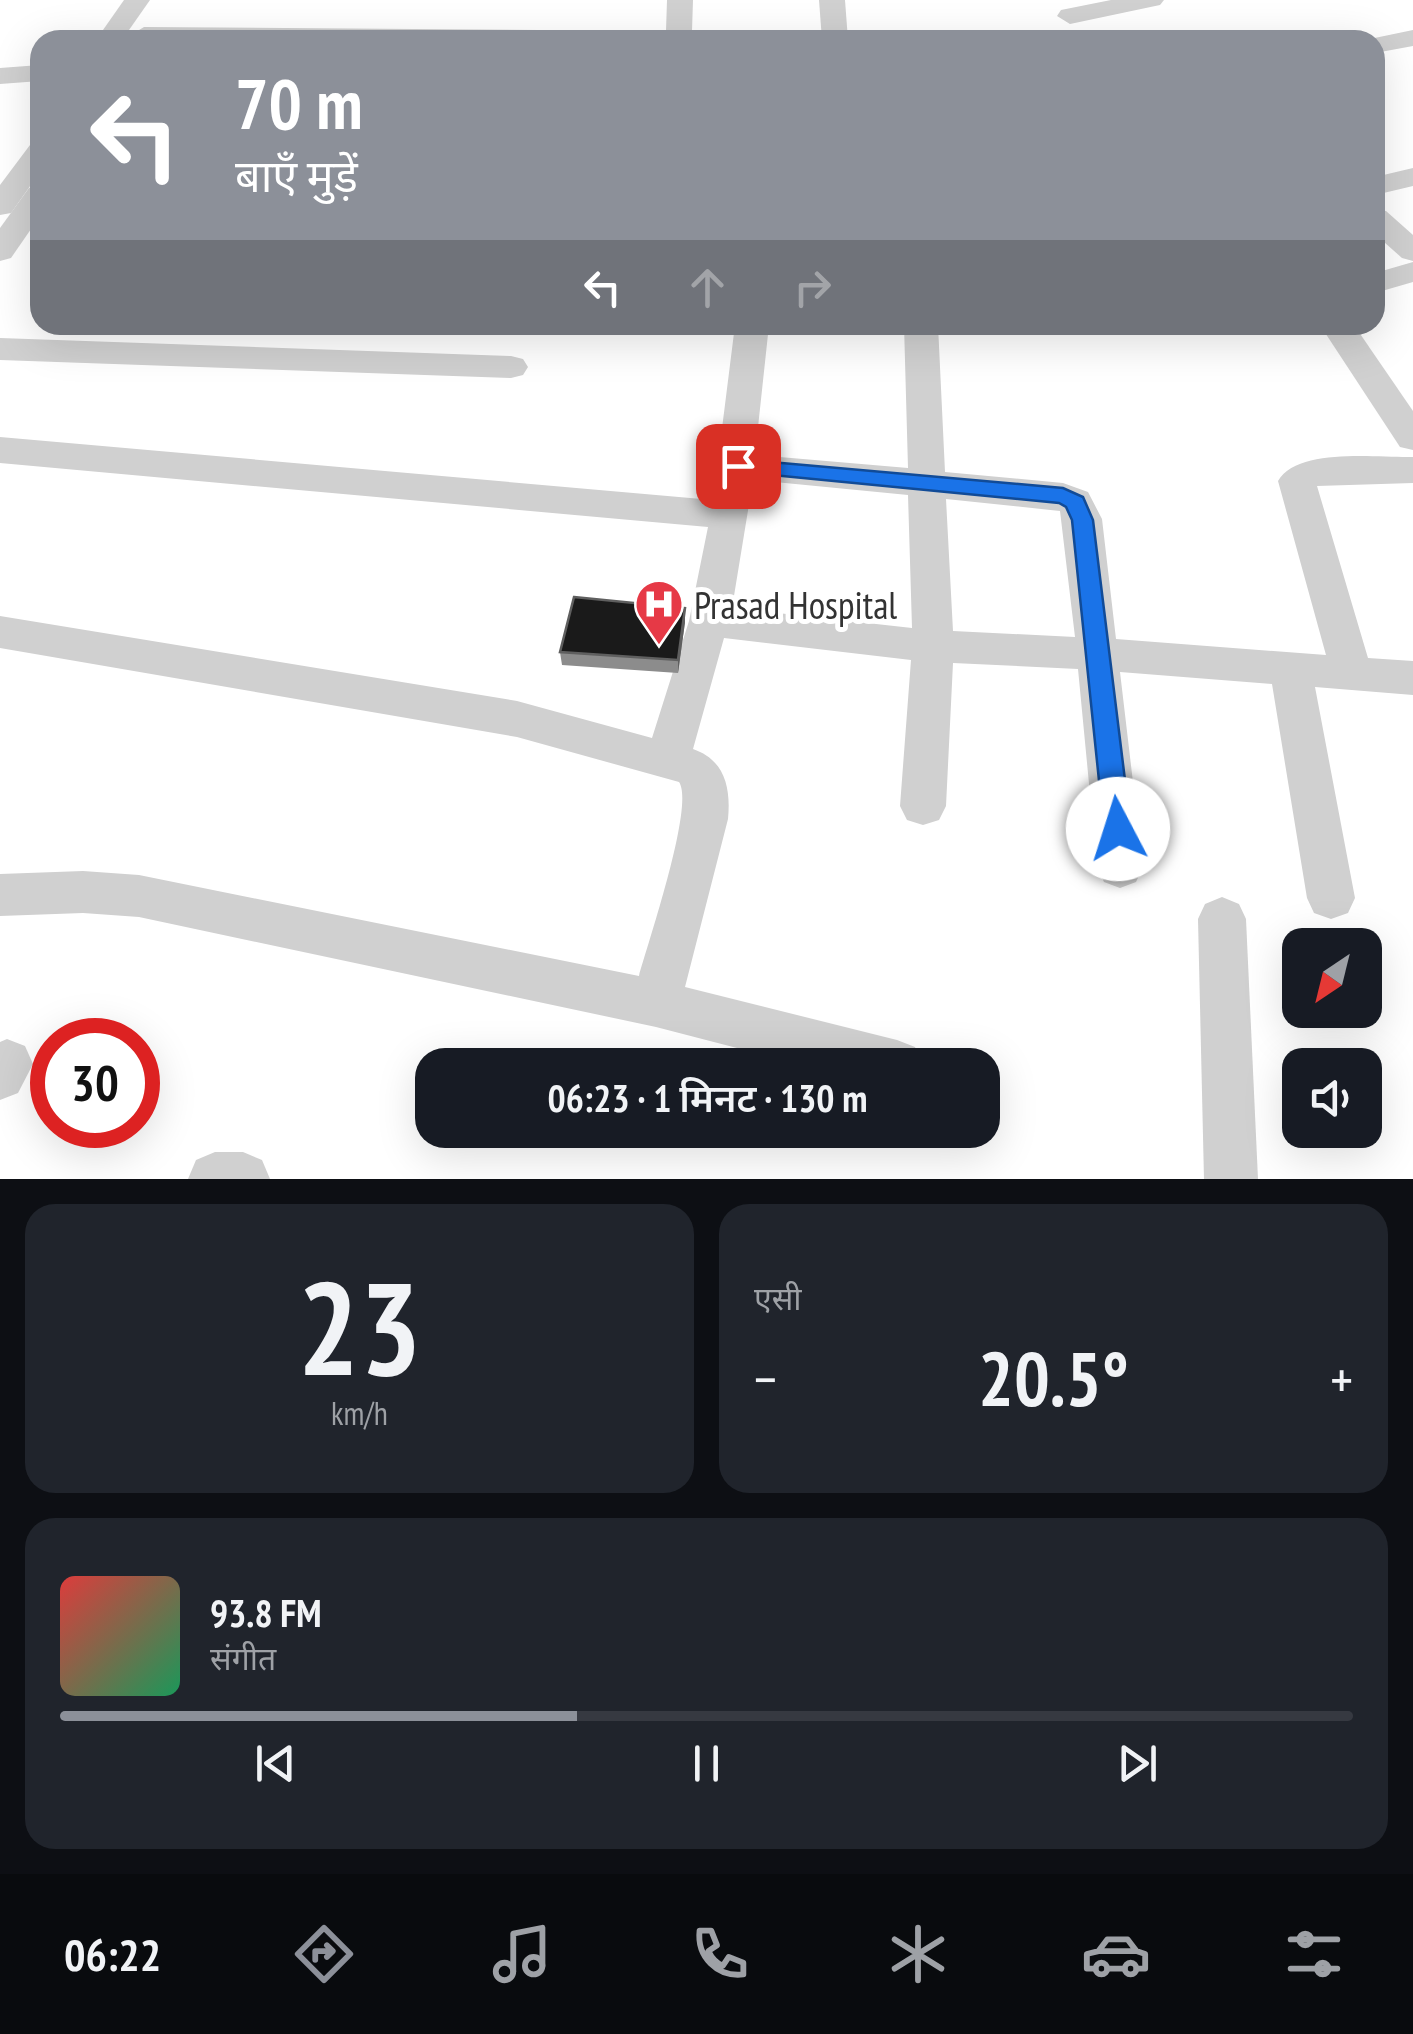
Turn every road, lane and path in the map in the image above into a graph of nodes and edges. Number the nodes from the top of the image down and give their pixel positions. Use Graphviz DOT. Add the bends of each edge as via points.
graph roads {
  1 [pos="138,0"];
  2 [pos="167,0"];
  3 [pos="680,0"];
  4 [pos="832,0"];
  5 [pos="1151,0"];
  6 [pos="1061,8"];
  7 [pos="116,30"];
  8 [pos="147,30"];
  9 [pos="680,30"];
  10 [pos="834,30"];
  11 [pos="1086,30"];
  12 [pos="1413,38"];
  13 [pos="1385,43"];
  14 [pos="30,74"];
  15 [pos="0,76"];
  16 [pos="30,165"];
  17 [pos="1413,177"];
  18 [pos="1385,184"];
  19 [pos="0,206"];
  20 [pos="30,208"];
  21 [pos="1385,227"];
  22 [pos="0,251"];
  23 [pos="1413,251"];
  24 [pos="1413,272"];
  25 [pos="1385,280"];
  26 [pos="751,335"];
  27 [pos="922,335"];
  28 [pos="1345,335"];
  29 [pos="0,349"];
  30 [pos="511,367"];
  31 [pos="1397,390"];
  32 [pos="1413,438"];
  33 [pos="0,450"];
  34 [pos="738,466"];
  35 [pos="1413,470"];
  36 [pos="927,482"];
  37 [pos="730,515"];
  38 [pos="709,622"];
  39 [pos="0,632"];
  40 [pos="933,646"];
  41 [pos="1100,654"];
  42 [pos="1291,669"];
  43 [pos="1352,673"];
  44 [pos="1413,678"];
  45 [pos="668,760"];
  46 [pos="923,806"];
  47 [pos="1120,866"];
  48 [pos="0,895"];
  49 [pos="1330,898"];
  50 [pos="1222,920"];
  51 [pos="656,1002"];
  52 [pos="832,1048"];
  53 [pos="215,1179"];
  54 [pos="243,1179"];
  55 [pos="1231,1179"];
  1 -- 7 [label="street"];
  2 -- 8 [label="street"];
  3 -- 9 [label="street"];
  4 -- 10 [label="street"];
  5 -- 6 [label="street"];
  6 -- 11 [label="street"];
  12 -- 13 [label="street"];
  14 -- 15 [label="street"];
  16 -- 19 [label="street"];
  17 -- 18 [label="street"];
  20 -- 22 [label="street"];
  21 -- 23 [label="street"];
  24 -- 25 [label="street"];
  26 -- 34 [label="street"];
  27 -- 36 [label="street"];
  28 -- 31 [label="street"];
  29 -- 30 [label="street"];
  31 -- 32 [label="street"];
  33 -- 37 [label="street"];
  34 -- 36 [label="street"];
  34 -- 37 [label="street"];
  35 -- 43 [label="street" via="1311,472 1297,481"];
  36 -- 40 [label="street"];
  36 -- 41 [label="street" via="1075,502"];
  37 -- 38 [label="street"];
  38 -- 40 [label="street"];
  38 -- 45 [label="street"];
  39 -- 45 [label="street" via="517,719"];
  40 -- 41 [label="street"];
  40 -- 46 [label="street"];
  41 -- 42 [label="street"];
  41 -- 47 [label="street"];
  42 -- 43 [label="street"];
  42 -- 49 [label="street"];
  43 -- 44 [label="street"];
  45 -- 51 [label="street" via="694,768 708,793"];
  48 -- 51 [label="street" via="139,896"];
  50 -- 55 [label="street"];
  51 -- 52 [label="street"];
  53 -- 54 [label="street"];
}
